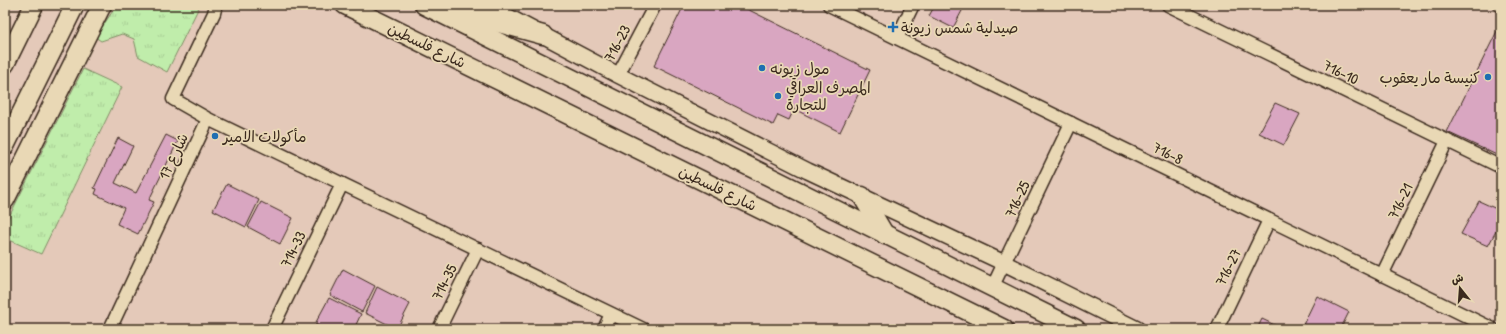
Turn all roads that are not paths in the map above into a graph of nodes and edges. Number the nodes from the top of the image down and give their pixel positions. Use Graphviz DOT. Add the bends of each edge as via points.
graph roads {
  1 [pos="34,5"];
  2 [pos="75,5"];
  3 [pos="102,5"];
  4 [pos="345,5"];
  5 [pos="486,5"];
  6 [pos="655,5"];
  7 [pos="829,5"];
  8 [pos="913,5"];
  9 [pos="1168,5"];
  10 [pos="428,7"];
  11 [pos="217,8"];
  12 [pos="542,35"];
  13 [pos="897,38"];
  14 [pos="5,64"];
  15 [pos="618,75"];
  16 [pos="208,119"];
  17 [pos="1070,123"];
  18 [pos="1447,141"];
  19 [pos="5,146"];
  20 [pos="1501,167"];
  21 [pos="342,184"];
  22 [pos="862,196"];
  23 [pos="5,200"];
  24 [pos="1269,220"];
  25 [pos="885,235"];
  26 [pos="478,249"];
  27 [pos="1004,263"];
  28 [pos="1382,275"];
  29 [pos="992,288"];
  30 [pos="611,314"];
  31 [pos="110,329"];
  32 [pos="272,329"];
  33 [pos="439,329"];
  34 [pos="604,329"];
  35 [pos="643,329"];
  36 [pos="1004,329"];
  37 [pos="1076,329"];
  38 [pos="1137,329"];
  39 [pos="1217,329"];
  40 [pos="1493,329"];
  1 -- 14 [label="main road"];
  2 -- 19 [label="main road"];
  3 -- 23 [label="main road"];
  4 -- 36 [label="main road, شارع فلسطين"];
  5 -- 12 [label="street"];
  6 -- 15 [label="street, 716-23"];
  7 -- 13 [label="street, 716-8"];
  8 -- 13 [label="street"];
  9 -- 18 [label="street, 716-10"];
  10 -- 12 [label="main road"];
  10 -- 25 [label="main road"];
  11 -- 16 [label="street" via="173,99"];
  12 -- 15 [label="street"];
  13 -- 17 [label="street, 716-8"];
  15 -- 22 [label="street" via="801,168"];
  16 -- 21 [label="street"];
  16 -- 31 [label="street, شارع 17"];
  17 -- 24 [label="street, 716-8"];
  17 -- 27 [label="street, 716-25"];
  18 -- 20 [label="street, 716-10"];
  18 -- 28 [label="street, 716-21"];
  21 -- 26 [label="street"];
  21 -- 32 [label="street, 714-33"];
  22 -- 25 [label="main road"];
  22 -- 27 [label="street"];
  24 -- 28 [label="street, 716-8"];
  24 -- 39 [label="street, 716-27"];
  25 -- 29 [label="main road"];
  26 -- 30 [label="street"];
  26 -- 33 [label="street, 714-35"];
  27 -- 29 [label="street, 716-25"];
  27 -- 38 [label="street"];
  28 -- 40 [label="street, 716-8"];
  29 -- 37 [label="main road"];
  30 -- 34 [label="street"];
  30 -- 35 [label="street"];
}
